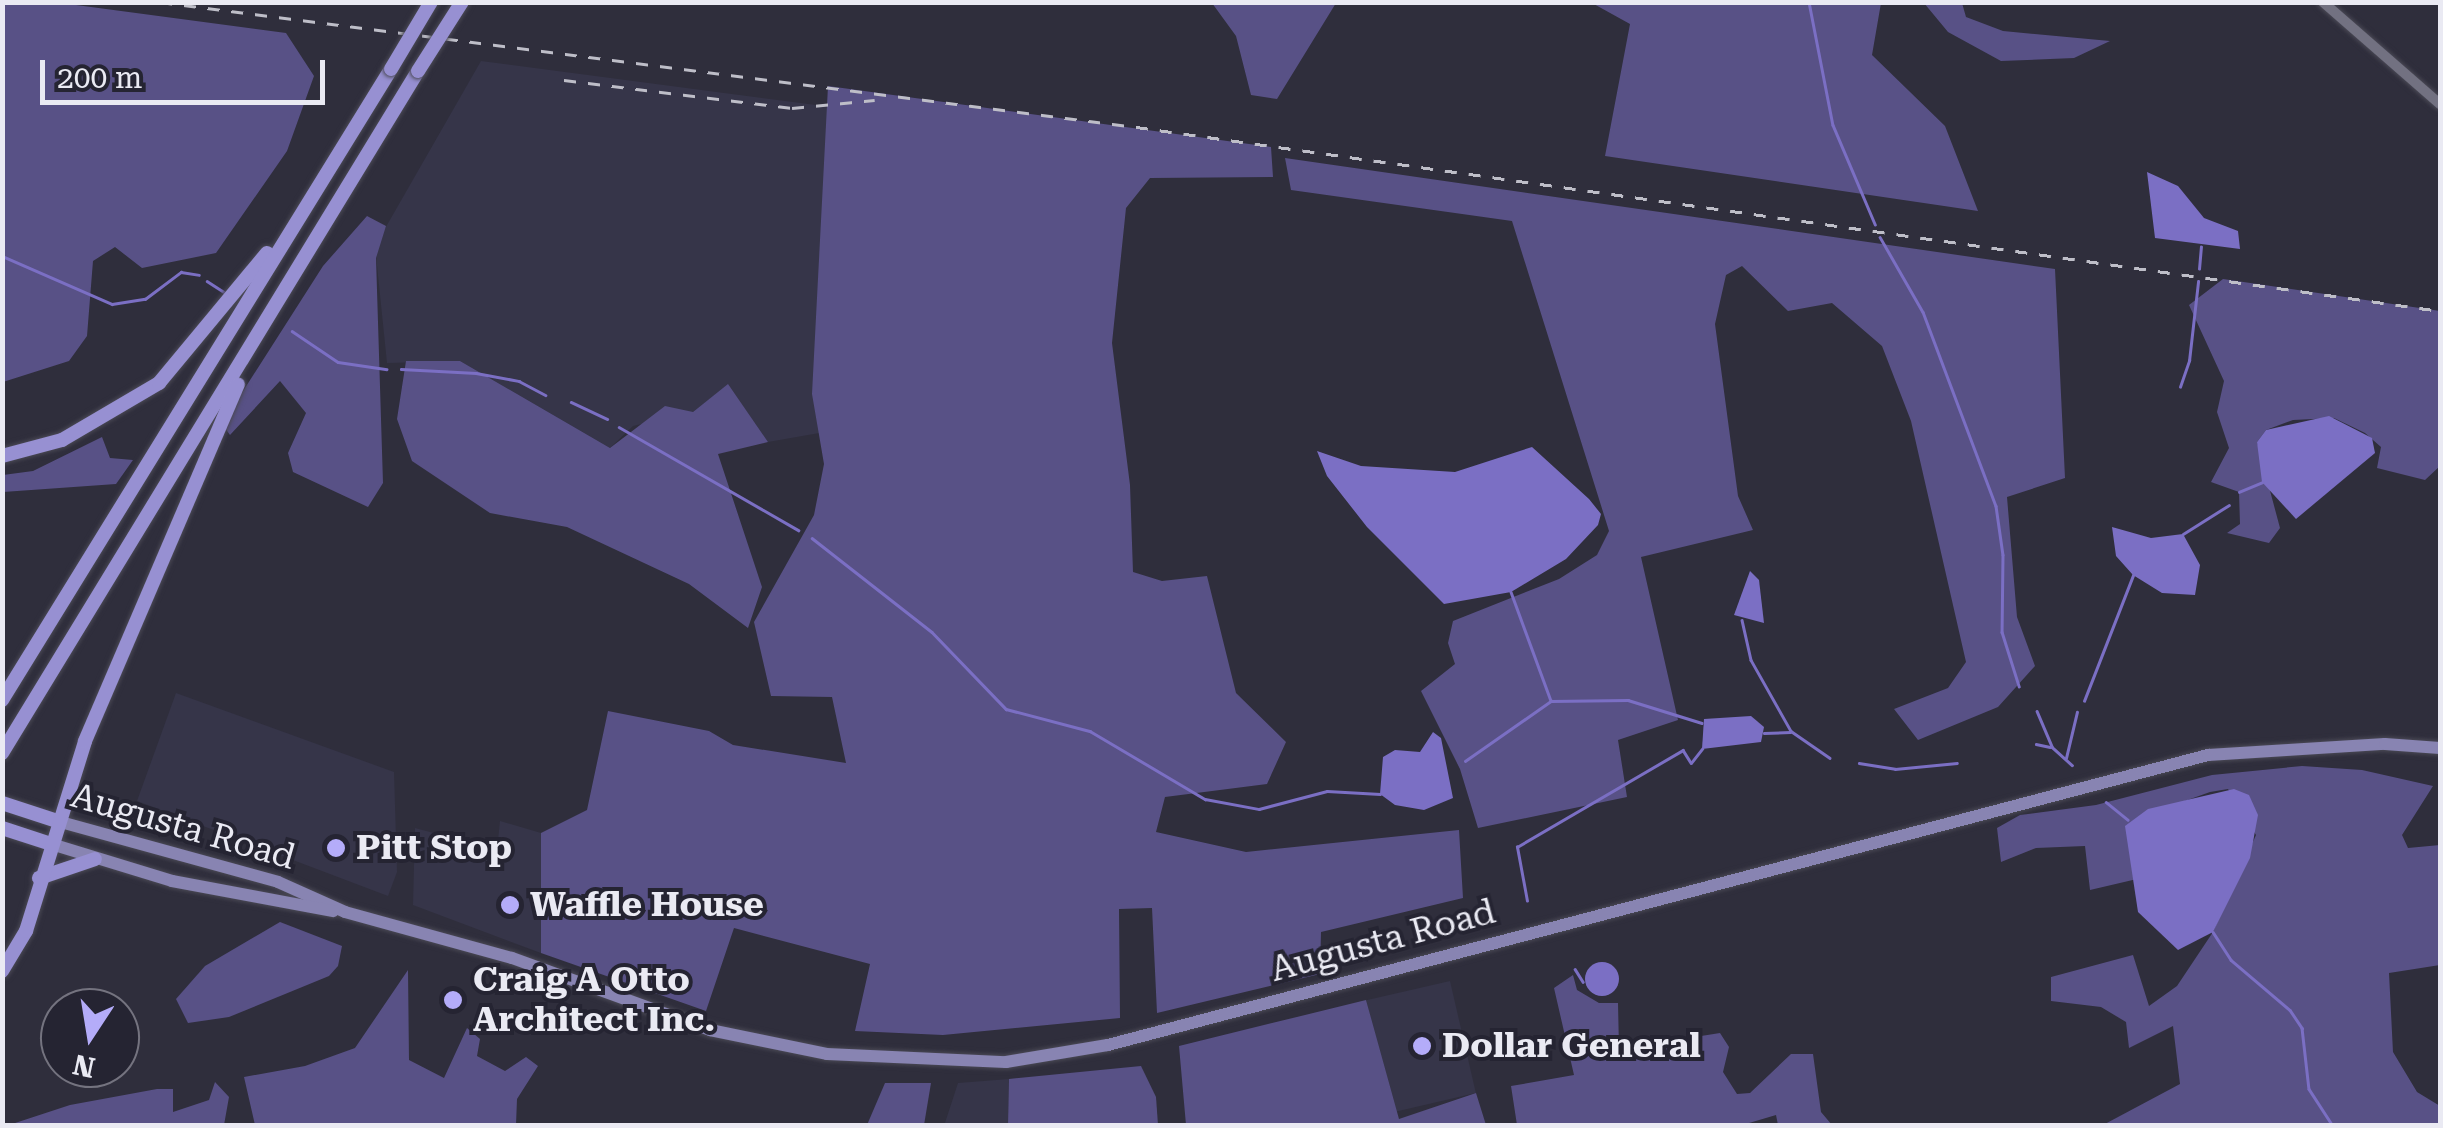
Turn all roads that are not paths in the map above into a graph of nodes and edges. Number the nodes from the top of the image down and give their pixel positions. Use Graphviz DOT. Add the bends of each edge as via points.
graph roads {
  1 [pos="431,2"];
  2 [pos="462,2"];
  3 [pos="2323,2"];
  4 [pos="2440,104"];
  5 [pos="328,167"];
  6 [pos="259,337"];
  7 [pos="2,456"];
  8 [pos="2,700"];
  9 [pos="2440,748"];
  10 [pos="2,753"];
  11 [pos="2,803"];
  12 [pos="57,822"];
  13 [pos="2,828"];
  14 [pos="48,843"];
  15 [pos="94,859"];
  16 [pos="40,878"];
  17 [pos="345,912"];
  18 [pos="2,971"];
  1 -- 5 [label="highway, bridge"];
  2 -- 6 [label="highway, bridge"];
  3 -- 4 [label="street"];
  5 -- 7 [label="highway" via="225,310 159,383 62,440"];
  5 -- 8 [label="highway"];
  6 -- 10 [label="highway"];
  6 -- 12 [label="highway"];
  9 -- 17 [label="main road, Augusta Road" via="2385,744 2208,756 1108,1046 1006,1062 855,1056 766,1044 678,1022 512,958"];
  11 -- 12 [label="highway, Augusta Road"];
  12 -- 14 [label="highway"];
  12 -- 17 [label="main road, Augusta Road" via="278,882"];
  13 -- 14 [label="highway, Augusta Road"];
  14 -- 15 [label="main road, Augusta Road"];
  14 -- 16 [label="highway"];
  15 -- 16 [label="highway"];
  15 -- 17 [label="main road, Augusta Road" via="283,906"];
  16 -- 18 [label="highway" via="26,931"];
}
